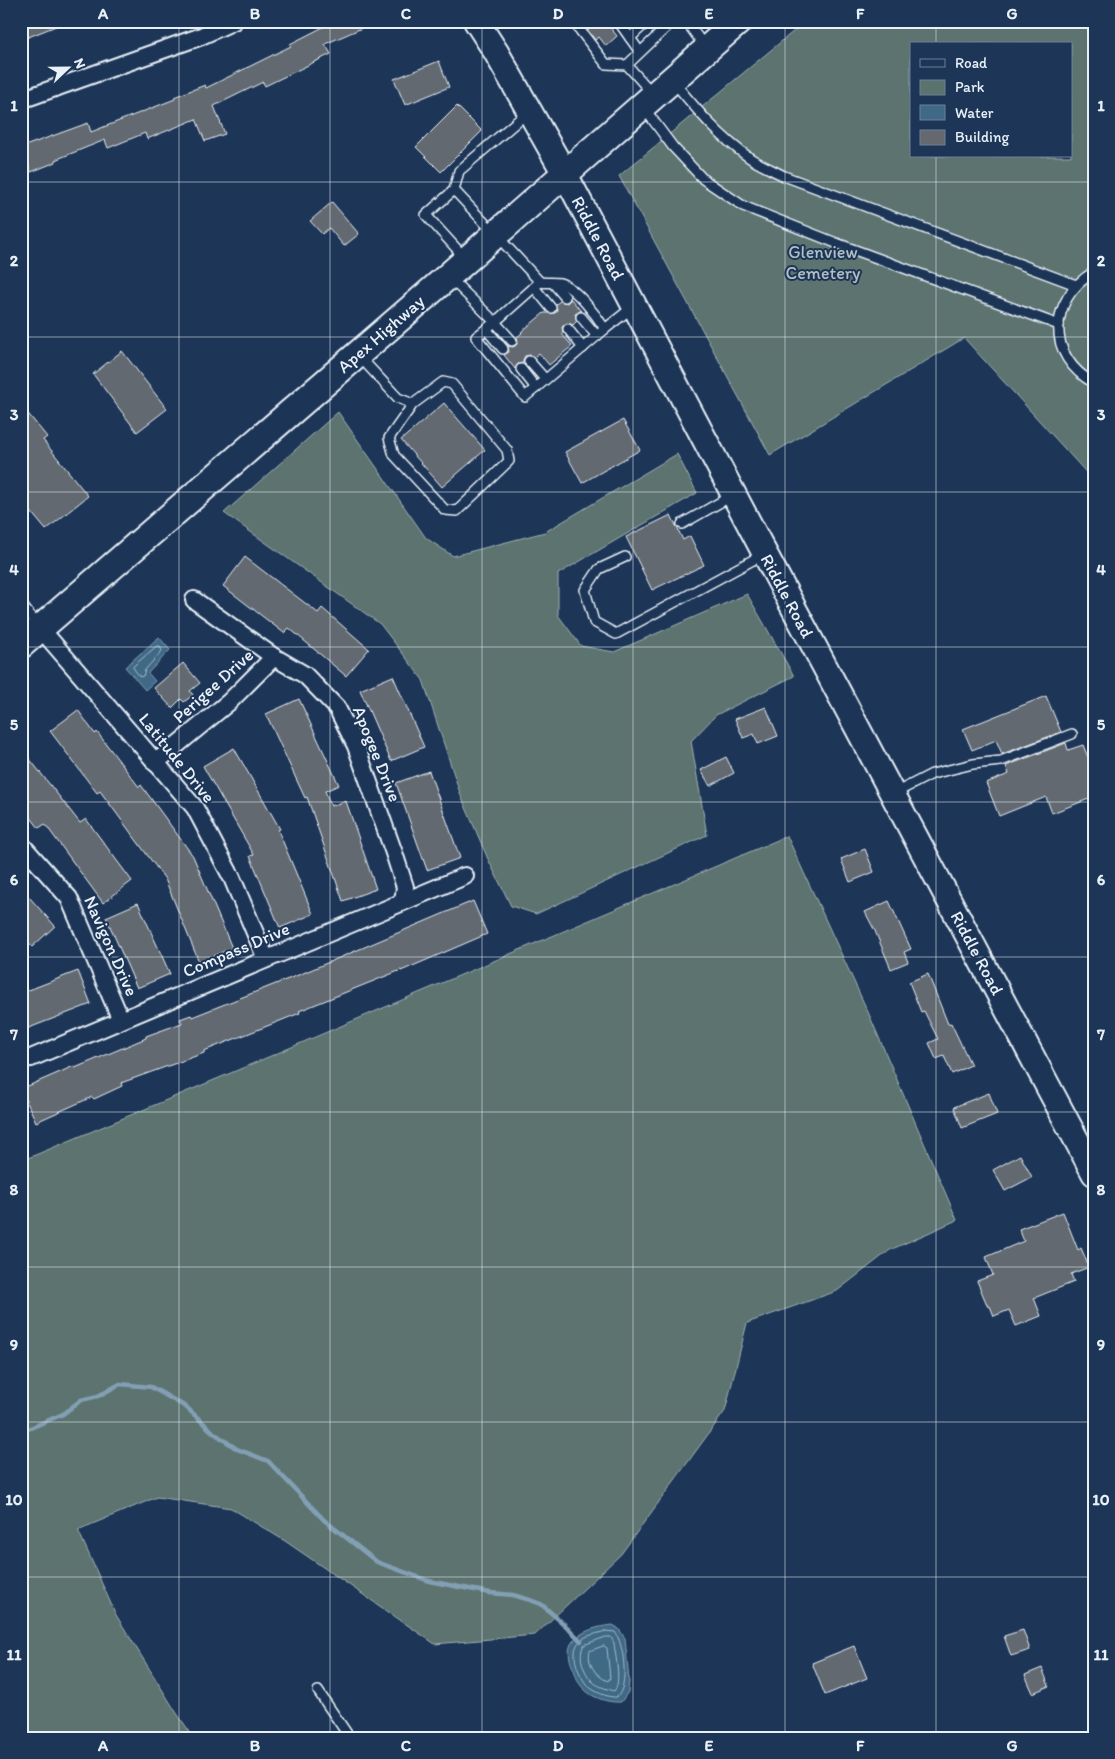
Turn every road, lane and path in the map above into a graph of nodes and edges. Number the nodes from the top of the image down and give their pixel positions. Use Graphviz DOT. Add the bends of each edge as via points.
graph roads {
  1 [pos="234,21"];
  2 [pos="476,21"];
  3 [pos="580,21"];
  4 [pos="618,21"];
  5 [pos="648,21"];
  6 [pos="673,21"];
  7 [pos="686,21"];
  8 [pos="730,24"];
  9 [pos="630,38"];
  10 [pos="707,49"];
  11 [pos="640,52"];
  12 [pos="627,65"];
  13 [pos="656,93"];
  14 [pos="21,100"];
  15 [pos="530,111"];
  16 [pos="565,174"];
  17 [pos="454,190"];
  18 [pos="495,234"];
  19 [pos="457,268"];
  20 [pos="1094,272"];
  21 [pos="553,283"];
  22 [pos="537,285"];
  23 [pos="1076,285"];
  24 [pos="565,297"];
  25 [pos="634,306"];
  26 [pos="552,308"];
  27 [pos="581,318"];
  28 [pos="495,322"];
  29 [pos="1059,326"];
  30 [pos="486,329"];
  31 [pos="568,329"];
  32 [pos="605,329"];
  33 [pos="597,336"];
  34 [pos="512,341"];
  35 [pos="582,348"];
  36 [pos="503,349"];
  37 [pos="357,354"];
  38 [pos="530,361"];
  39 [pos="521,369"];
  40 [pos="545,380"];
  41 [pos="1094,383"];
  42 [pos="536,388"];
  43 [pos="413,404"];
  44 [pos="734,495"];
  45 [pos="682,524"];
  46 [pos="764,554"];
  47 [pos="625,557"];
  48 [pos="194,600"];
  49 [pos="21,604"];
  50 [pos="31,637"];
  51 [pos="274,657"];
  52 [pos="1072,734"];
  53 [pos="155,762"];
  54 [pos="892,794"];
  55 [pos="21,844"];
  56 [pos="465,876"];
  57 [pos="403,901"];
  58 [pos="266,959"];
  59 [pos="121,1020"];
  60 [pos="21,1059"];
  61 [pos="1094,1173"];
  62 [pos="318,1690"];
  63 [pos="350,1738"];
  1 -- 14 [label="street" via="199,37"];
  2 -- 15 [label="main road, Riddle Road"];
  3 -- 12 [label="lane" via="576,25 606,64"];
  4 -- 9 [label="lane"];
  5 -- 9 [label="lane"];
  6 -- 11 [label="lane"];
  7 -- 10 [label="lane"];
  8 -- 10 [label="main road, Apex Highway"];
  9 -- 11 [label="lane"];
  10 -- 13 [label="main road, Apex Highway"];
  11 -- 12 [label="lane"];
  12 -- 13 [label="lane"];
  13 -- 16 [label="main road, Apex Highway"];
  13 -- 23 [label="lane" via="703,118 750,158 784,176"];
  13 -- 29 [label="lane" via="673,147 703,179 743,206"];
  15 -- 16 [label="main road, Riddle Road"];
  15 -- 17 [label="lane" via="460,172"];
  16 -- 18 [label="main road, Apex Highway"];
  16 -- 25 [label="main road, Riddle Road"];
  17 -- 18 [label="lane"];
  17 -- 19 [label="lane" via="426,215"];
  18 -- 19 [label="main road, Apex Highway"];
  18 -- 22 [label="lane"];
  19 -- 28 [label="lane"];
  19 -- 37 [label="main road, Apex Highway"];
  20 -- 23 [label="lane"];
  21 -- 22 [label="lane"];
  21 -- 24 [label="lane"];
  21 -- 32 [label="lane" via="569,288"];
  22 -- 26 [label="lane"];
  22 -- 28 [label="lane"];
  23 -- 29 [label="lane" via="1064,303"];
  25 -- 32 [label="lane"];
  25 -- 44 [label="main road, Riddle Road"];
  27 -- 33 [label="lane"];
  28 -- 30 [label="lane"];
  28 -- 34 [label="lane"];
  29 -- 41 [label="lane" via="1060,341 1069,362"];
  30 -- 36 [label="lane"];
  30 -- 42 [label="lane" via="476,337 525,397"];
  31 -- 35 [label="lane"];
  32 -- 33 [label="lane"];
  33 -- 35 [label="lane"];
  35 -- 40 [label="lane"];
  37 -- 43 [label="lane" via="398,398"];
  37 -- 50 [label="main road, Apex Highway"];
  38 -- 40 [label="lane"];
  39 -- 42 [label="lane"];
  40 -- 42 [label="lane"];
  43 -- 43 [label="lane" via="443,382 452,384 507,450 510,461 457,511 445,510 394,455 389,438"];
  44 -- 45 [label="lane"];
  44 -- 46 [label="main road, Riddle Road"];
  46 -- 47 [label="lane" via="616,634 594,622 585,590 599,569"];
  46 -- 54 [label="main road, Riddle Road"];
  48 -- 51 [label="street, Apogee Drive"];
  49 -- 50 [label="lane"];
  50 -- 53 [label="street, Latitude Drive" via="112,710"];
  51 -- 53 [label="street, Perigee Drive" via="229,702"];
  51 -- 57 [label="street, Apogee Drive" via="305,675 337,708 356,746 394,853 405,887"];
  52 -- 54 [label="lane" via="1002,761 932,774"];
  53 -- 58 [label="street, Latitude Drive" via="194,808 232,878"];
  54 -- 61 [label="main road, Riddle Road"];
  55 -- 59 [label="street, Navigon Drive" via="69,898"];
  56 -- 57 [label="street, Compass Drive"];
  57 -- 58 [label="street, Compass Drive"];
  58 -- 59 [label="street, Compass Drive"];
  59 -- 60 [label="street, Compass Drive" via="31,1058"];
  62 -- 63 [label="lane"];
}
